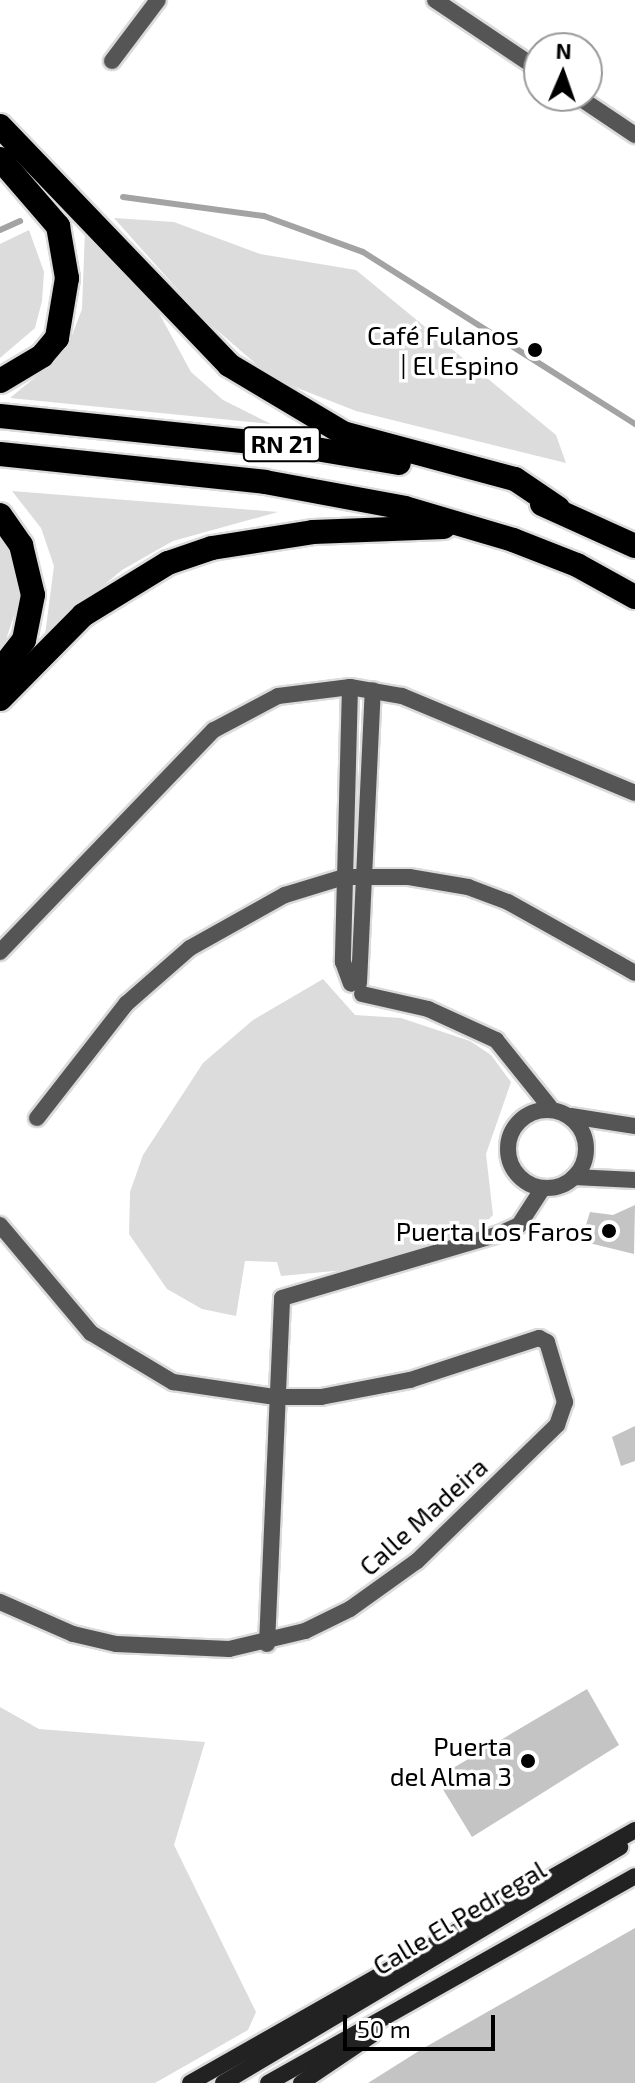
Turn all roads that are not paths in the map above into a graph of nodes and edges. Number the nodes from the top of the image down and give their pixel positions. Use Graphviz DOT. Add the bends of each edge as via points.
graph roads {
  1 [pos="158,0"];
  2 [pos="435,0"];
  3 [pos="523,59"];
  4 [pos="112,61"];
  5 [pos="601,112"];
  6 [pos="0,126"];
  7 [pos="635,135"];
  8 [pos="0,159"];
  9 [pos="0,381"];
  10 [pos="0,416"];
  11 [pos="0,454"];
  12 [pos="558,508"];
  13 [pos="0,515"];
  14 [pos="473,526"];
  15 [pos="635,546"];
  16 [pos="635,597"];
  17 [pos="0,671"];
  18 [pos="350,687"];
  19 [pos="373,690"];
  20 [pos="0,699"];
  21 [pos="635,793"];
  22 [pos="344,877"];
  23 [pos="368,877"];
  24 [pos="0,952"];
  25 [pos="635,973"];
  26 [pos="357,987"];
  27 [pos="549,1106"];
  28 [pos="571,1116"];
  29 [pos="37,1118"];
  30 [pos="635,1126"];
  31 [pos="574,1177"];
  32 [pos="635,1180"];
  33 [pos="541,1191"];
  34 [pos="0,1225"];
  35 [pos="274,1397"];
  36 [pos="0,1602"];
  37 [pos="267,1644"];
  38 [pos="635,1830"];
  39 [pos="635,1838"];
  40 [pos="635,1876"];
  41 [pos="297,2076"];
  42 [pos="190,2083"];
  43 [pos="223,2083"];
  44 [pos="268,2083"];
  1 -- 4 [label="street"];
  2 -- 3 [label="street"];
  5 -- 7 [label="street"];
  6 -- 12 [label="highway" via="240,373 343,433 515,479"];
  8 -- 9 [label="highway" via="42,201 58,226 67,262 57,338 42,356"];
  10 -- 12 [label="highway, RN 21" via="355,455"];
  11 -- 14 [label="highway, RN 21" via="338,493"];
  12 -- 15 [label="highway, RN 21"];
  13 -- 17 [label="highway" via="21,545 33,595 24,640"];
  14 -- 16 [label="highway, RN 21" via="577,565"];
  14 -- 20 [label="highway" via="313,532 212,548 168,563 83,615"];
  18 -- 19 [label="street"];
  18 -- 22 [label="street"];
  18 -- 24 [label="street" via="278,696 214,730"];
  19 -- 21 [label="street" via="452,714"];
  19 -- 23 [label="street"];
  22 -- 23 [label="street"];
  22 -- 26 [label="street" via="343,968"];
  22 -- 29 [label="street" via="285,895 190,948 126,1004"];
  23 -- 25 [label="street" via="439,880 495,897"];
  23 -- 26 [label="street"];
  26 -- 27 [label="street" via="428,1009 496,1040"];
  27 -- 28 [label="street"];
  27 -- 33 [label="street" via="519,1122 513,1146 512,1160 523,1181"];
  28 -- 30 [label="street"];
  28 -- 31 [label="street" via="582,1146"];
  31 -- 32 [label="street"];
  31 -- 33 [label="street" via="560,1190"];
  33 -- 35 [label="street" via="519,1225 499,1234 289,1291 278,1305"];
  34 -- 35 [label="street" via="74,1317 115,1352 173,1382"];
  35 -- 37 [label="street"];
  35 -- 37 [label="street, Calle Madeira" via="321,1397 410,1380 539,1338 547,1342 565,1393 557,1425 417,1561 350,1609"];
  36 -- 37 [label="street, Calle Madeira" via="73,1634 116,1644 229,1649"];
  38 -- 42 [label="main road" via="559,1867"];
  39 -- 43 [label="main road, Calle El Pedregal"];
  40 -- 41 [label="main road, Calle El Pedregal" via="476,1965"];
  41 -- 44 [label="main road, Calle El Pedregal"];
}
